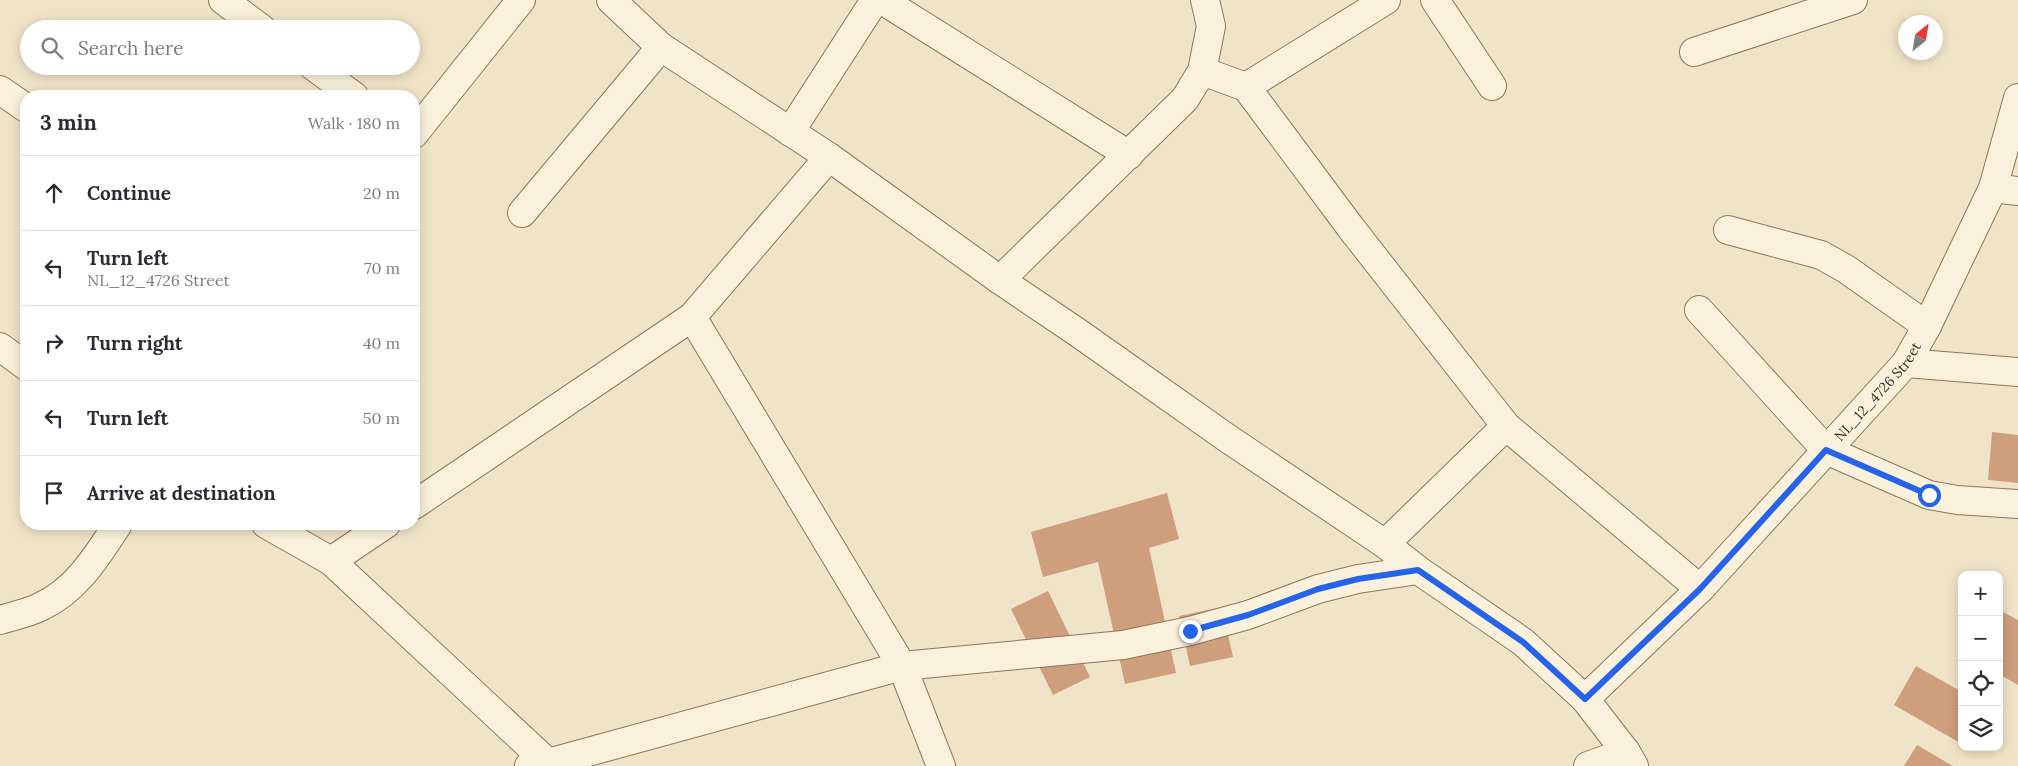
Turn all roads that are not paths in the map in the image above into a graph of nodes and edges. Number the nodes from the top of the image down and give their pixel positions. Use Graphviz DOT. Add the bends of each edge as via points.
graph roads {
  1 [pos="223,0"];
  2 [pos="521,0"];
  3 [pos="611,0"];
  4 [pos="875,0"];
  5 [pos="882,0"];
  6 [pos="1205,0"];
  7 [pos="1386,0"];
  8 [pos="1435,0"];
  9 [pos="1853,0"];
  10 [pos="1804,8"];
  11 [pos="250,20"];
  12 [pos="661,46"];
  13 [pos="1694,52"];
  14 [pos="1202,71"];
  15 [pos="325,75"];
  16 [pos="1492,86"];
  17 [pos="1246,87"];
  18 [pos="0,90"];
  19 [pos="346,90"];
  20 [pos="2018,98"];
  21 [pos="20,104"];
  22 [pos="420,126"];
  23 [pos="790,132"];
  24 [pos="1129,155"];
  25 [pos="829,157"];
  26 [pos="2006,189"];
  27 [pos="522,213"];
  28 [pos="1728,230"];
  29 [pos="1000,280"];
  30 [pos="1699,310"];
  31 [pos="692,318"];
  32 [pos="1927,326"];
  33 [pos="0,348"];
  34 [pos="20,362"];
  35 [pos="1906,363"];
  36 [pos="2018,372"];
  37 [pos="1506,426"];
  38 [pos="1826,450"];
  39 [pos="420,501"];
  40 [pos="2018,504"];
  41 [pos="114,530"];
  42 [pos="277,530"];
  43 [pos="377,530"];
  44 [pos="1385,544"];
  45 [pos="331,561"];
  46 [pos="1418,570"];
  47 [pos="1700,589"];
  48 [pos="0,620"];
  49 [pos="902,666"];
  50 [pos="1585,699"];
  51 [pos="1630,759"];
  52 [pos="539,765"];
  53 [pos="941,766"];
  54 [pos="1588,766"];
  1 -- 11 [label="street"];
  2 -- 22 [label="street"];
  3 -- 12 [label="street"];
  4 -- 23 [label="street"];
  5 -- 24 [label="street"];
  6 -- 14 [label="street" via="1211,26"];
  7 -- 17 [label="street"];
  8 -- 16 [label="street"];
  9 -- 10 [label="street"];
  10 -- 13 [label="street"];
  12 -- 23 [label="street"];
  12 -- 27 [label="street"];
  14 -- 17 [label="street"];
  14 -- 24 [label="street" via="1185,99"];
  15 -- 19 [label="street"];
  17 -- 37 [label="street" via="1356,235"];
  18 -- 21 [label="street"];
  20 -- 26 [label="street, NL_12_4726 Street"];
  23 -- 25 [label="street"];
  24 -- 29 [label="street"];
  25 -- 29 [label="street"];
  25 -- 31 [label="street"];
  26 -- 32 [label="street, NL_12_4726 Street"];
  28 -- 32 [label="street" via="1822,256"];
  29 -- 44 [label="street"];
  30 -- 38 [label="street"];
  31 -- 39 [label="street"];
  31 -- 49 [label="street"];
  32 -- 35 [label="street, NL_12_4726 Street"];
  33 -- 34 [label="street"];
  35 -- 36 [label="street"];
  35 -- 38 [label="street, NL_12_4726 Street"];
  37 -- 44 [label="street"];
  37 -- 47 [label="street"];
  38 -- 40 [label="street" via="1929,495"];
  38 -- 47 [label="street, NL_12_4726 Street"];
  41 -- 48 [label="street" via="88,569 66,591 41,607"];
  42 -- 45 [label="street"];
  43 -- 45 [label="street"];
  44 -- 46 [label="street"];
  45 -- 52 [label="street"];
  46 -- 49 [label="street" via="1318,589 1248,615 1123,645"];
  46 -- 50 [label="street" via="1523,642"];
  47 -- 50 [label="street, NL_12_4726 Street"];
  49 -- 52 [label="street"];
  49 -- 53 [label="street"];
  50 -- 51 [label="street"];
  51 -- 54 [label="street"];
}
